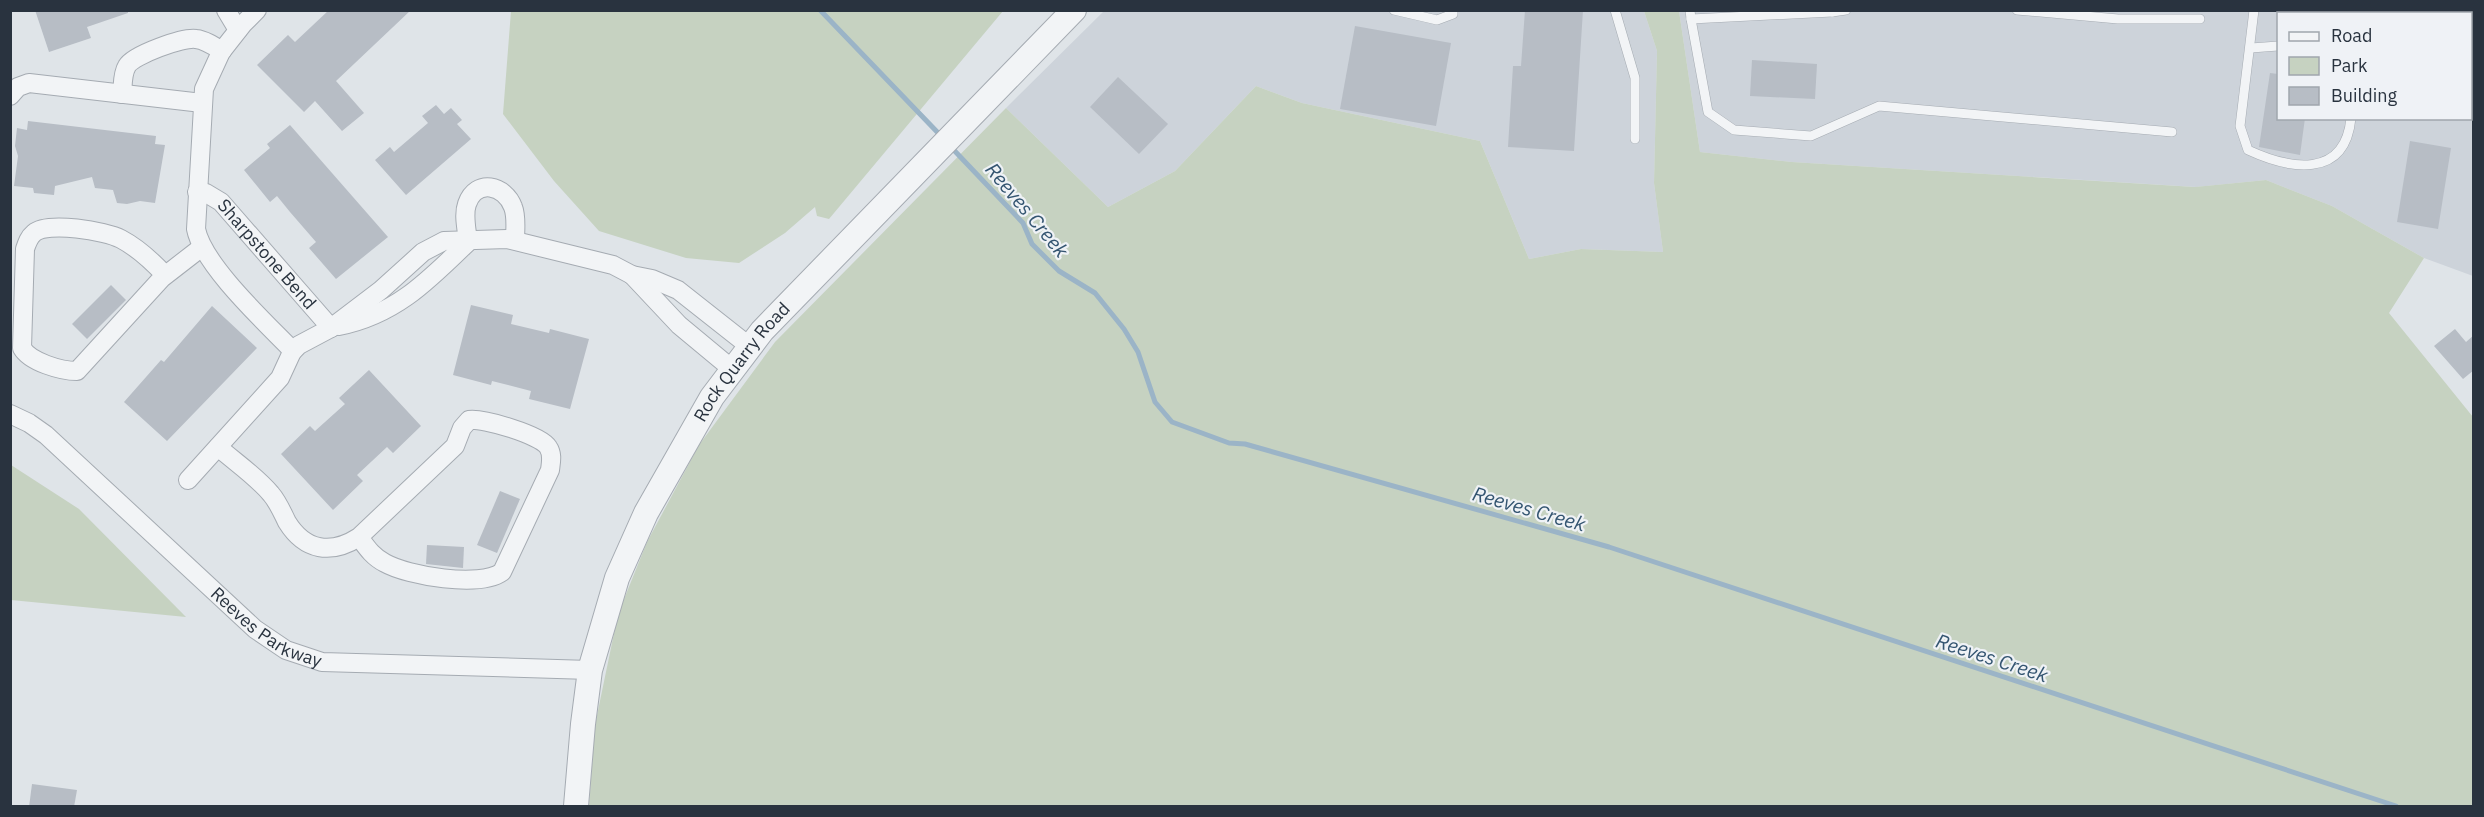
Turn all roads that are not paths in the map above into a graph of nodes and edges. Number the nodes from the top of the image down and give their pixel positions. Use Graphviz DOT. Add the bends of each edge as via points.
graph roads {
  1 [pos="226,10"];
  2 [pos="257,10"];
  3 [pos="1074,10"];
  4 [pos="1394,10"];
  5 [pos="1453,10"];
  6 [pos="1615,10"];
  7 [pos="1846,10"];
  8 [pos="2017,10"];
  9 [pos="2254,10"];
  10 [pos="1832,11"];
  11 [pos="2040,11"];
  12 [pos="1690,15"];
  13 [pos="2200,20"];
  14 [pos="238,30"];
  15 [pos="2277,46"];
  16 [pos="2251,48"];
  17 [pos="222,51"];
  18 [pos="122,94"];
  19 [pos="10,96"];
  20 [pos="202,103"];
  21 [pos="2351,120"];
  22 [pos="2172,132"];
  23 [pos="1635,139"];
  24 [pos="197,192"];
  25 [pos="515,240"];
  26 [pos="468,242"];
  27 [pos="202,247"];
  28 [pos="165,275"];
  29 [pos="632,275"];
  30 [pos="331,328"];
  31 [pos="749,346"];
  32 [pos="293,351"];
  33 [pos="732,369"];
  34 [pos="10,414"];
  35 [pos="218,447"];
  36 [pos="188,480"];
  37 [pos="359,537"];
  38 [pos="590,670"];
  39 [pos="576,807"];
  1 -- 14 [label="street"];
  2 -- 14 [label="street, Sharpstone Bend"];
  3 -- 31 [label="street, Rock Quarry Road"];
  4 -- 5 [label="lane" via="1437,20 1453,14"];
  6 -- 23 [label="lane" via="1635,78"];
  7 -- 10 [label="lane"];
  8 -- 11 [label="lane"];
  9 -- 16 [label="lane"];
  10 -- 12 [label="lane"];
  11 -- 13 [label="lane" via="2118,19"];
  12 -- 22 [label="lane" via="1708,112 1734,130 1811,136 1879,106"];
  14 -- 17 [label="street, Sharpstone Bend"];
  15 -- 16 [label="lane"];
  16 -- 21 [label="lane" via="2240,126 2248,150 2272,161 2315,164 2330,159 2349,136"];
  17 -- 18 [label="street" via="204,41 175,42 131,61 124,73"];
  17 -- 20 [label="street, Sharpstone Bend" via="204,89"];
  18 -- 19 [label="street" via="29,83"];
  18 -- 20 [label="street"];
  20 -- 24 [label="street, Sharpstone Bend"];
  24 -- 27 [label="street, Sharpstone Bend" via="196,229"];
  24 -- 30 [label="street, Sharpstone Bend" via="221,202"];
  25 -- 26 [label="street, Sharpstone Bend"];
  25 -- 26 [label="street" via="515,215 510,201 500,189 488,188 479,189 468,201"];
  25 -- 29 [label="street, Sharpstone Bend" via="603,262"];
  26 -- 30 [label="street, Sharpstone Bend" via="449,240 431,246"];
  27 -- 28 [label="street"];
  27 -- 32 [label="street, Sharpstone Bend" via="210,262"];
  28 -- 28 [label="street" via="77,371 38,360 22,348 26,249 28,240 39,230 53,227 109,234 132,246"];
  29 -- 31 [label="street, Sharpstone Bend" via="678,290"];
  29 -- 33 [label="street, Sharpstone Bend" via="672,318"];
  30 -- 32 [label="street, Sharpstone Bend"];
  31 -- 33 [label="street, Rock Quarry Road"];
  32 -- 35 [label="street" via="280,378"];
  33 -- 38 [label="street, Rock Quarry Road" via="711,397 646,513 617,578"];
  34 -- 38 [label="street, Reeves Parkway" via="46,435 255,629 286,650 333,662"];
  35 -- 36 [label="street"];
  35 -- 37 [label="street" via="268,491 302,540 329,548"];
  37 -- 37 [label="street" via="455,446 469,420 483,419 542,441 550,451 550,470 502,572 492,578 401,570 378,558"];
  38 -- 39 [label="street, Rock Quarry Road"];
}
